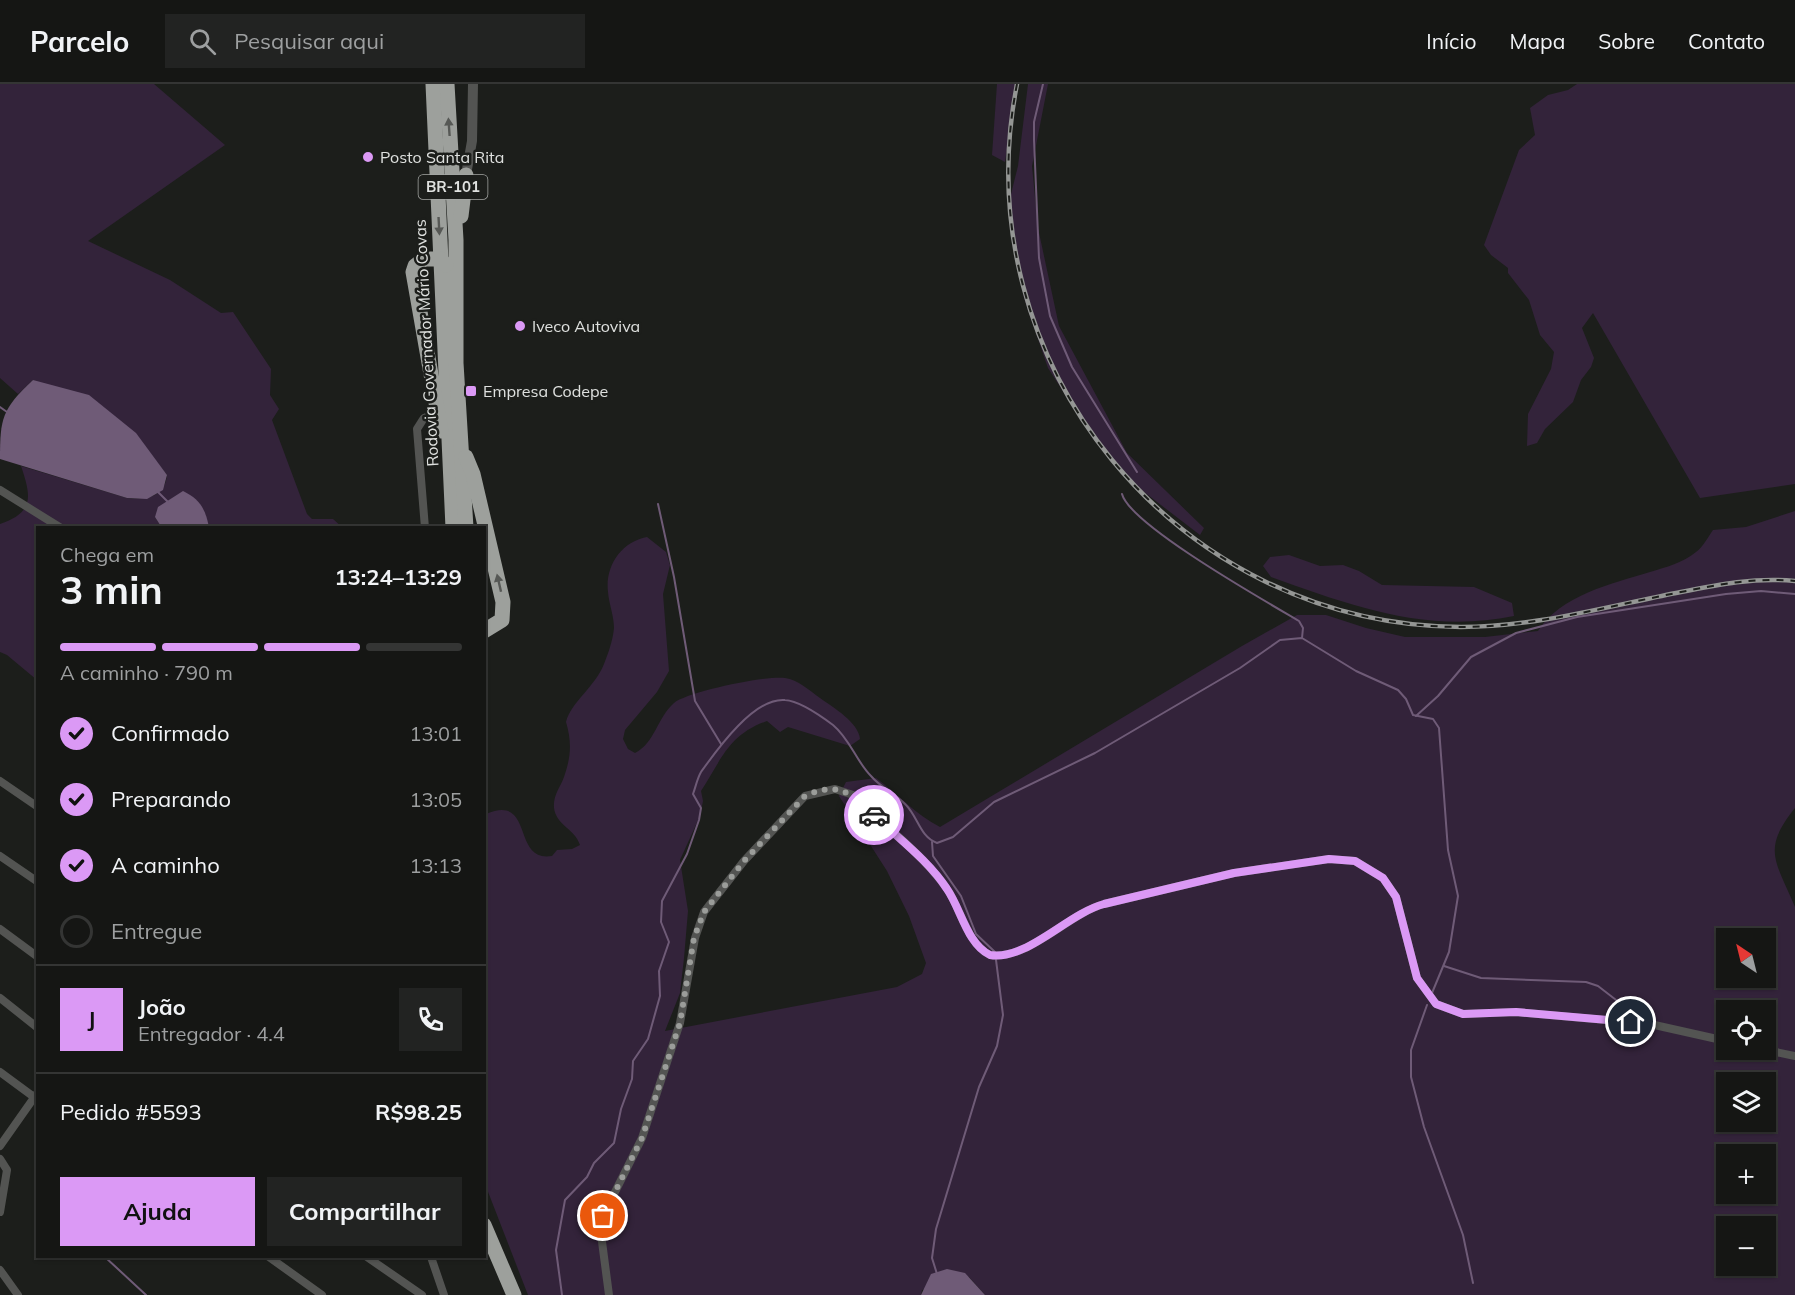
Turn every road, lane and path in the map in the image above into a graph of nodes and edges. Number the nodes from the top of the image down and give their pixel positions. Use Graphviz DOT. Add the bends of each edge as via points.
graph roads {
  1 [pos="433,84"];
  2 [pos="447,84"];
  3 [pos="473,84"];
  4 [pos="460,179"];
  5 [pos="440,259"];
  6 [pos="455,290"];
  7 [pos="438,413"];
  8 [pos="455,447"];
  9 [pos="0,490"];
  10 [pos="58,526"];
  11 [pos="425,526"];
  12 [pos="453,526"];
  13 [pos="466,526"];
  14 [pos="485,526"];
  15 [pos="486,529"];
  16 [pos="486,630"];
  17 [pos="0,781"];
  18 [pos="36,806"];
  19 [pos="0,856"];
  20 [pos="36,881"];
  21 [pos="0,929"];
  22 [pos="36,956"];
  23 [pos="0,998"];
  24 [pos="36,1026"];
  25 [pos="1716,1039"];
  26 [pos="1776,1052"];
  27 [pos="1795,1056"];
  28 [pos="0,1072"];
  29 [pos="36,1096"];
  30 [pos="0,1146"];
  31 [pos="0,1159"];
  32 [pos="0,1212"];
  33 [pos="486,1230"];
  34 [pos="486,1256"];
  35 [pos="270,1258"];
  36 [pos="368,1258"];
  37 [pos="431,1258"];
  38 [pos="0,1270"];
  39 [pos="18,1295"];
  40 [pos="322,1295"];
  41 [pos="422,1295"];
  42 [pos="444,1295"];
  43 [pos="503,1295"];
  44 [pos="514,1295"];
  45 [pos="609,1295"];
  1 -- 5 [label="highway, Rodovia Governador Mário Covas / BR-101, one-way"];
  4 -- 2 [label="highway, Rodovia Governador Mário Covas / BR-101, one-way"];
  3 -- 4 [label="street" via="472,141"];
  4 -- 6 [label="highway, Rodovia Governador Mário Covas / BR-101"];
  5 -- 6 [label="highway" via="448,267"];
  5 -- 7 [label="highway" via="419,262 413,272"];
  5 -- 8 [label="highway, Rodovia Governador Mário Covas / BR-101"];
  6 -- 8 [label="highway, Rodovia Governador Mário Covas / BR-101"];
  7 -- 8 [label="highway" via="442,434"];
  7 -- 11 [label="street" via="424,418 417,429"];
  8 -- 12 [label="highway, Rodovia Governador Mário Covas / BR-101"];
  8 -- 13 [label="highway, Rodovia Governador Mário Covas / BR-101"];
  14 -- 8 [label="highway, one-way" via="473,474"];
  9 -- 10 [label="street"];
  16 -- 15 [label="highway, one-way" via="502,620 503,602"];
  17 -- 18 [label="street"];
  19 -- 20 [label="street"];
  21 -- 22 [label="street"];
  23 -- 24 [label="street"];
  25 -- 45 [label="street" via="1650,1024 1516,1012 1463,1014 1436,1004 1417,978 1396,897 1383,878 1355,861 1329,859 1234,873 1104,904 1014,953 996,956 981,951 975,943 961,911 937,876 853,795 835,789 810,794 744,861 711,901 699,924 680,1023 642,1138 603,1216 601,1234"];
  26 -- 27 [label="street"];
  28 -- 29 [label="street"];
  29 -- 30 [label="street"];
  31 -- 32 [label="street" via="8,1170"];
  33 -- 44 [label="highway"];
  34 -- 43 [label="highway"];
  35 -- 40 [label="street"];
  36 -- 41 [label="street"];
  37 -- 42 [label="street"];
  38 -- 39 [label="street"];
}
